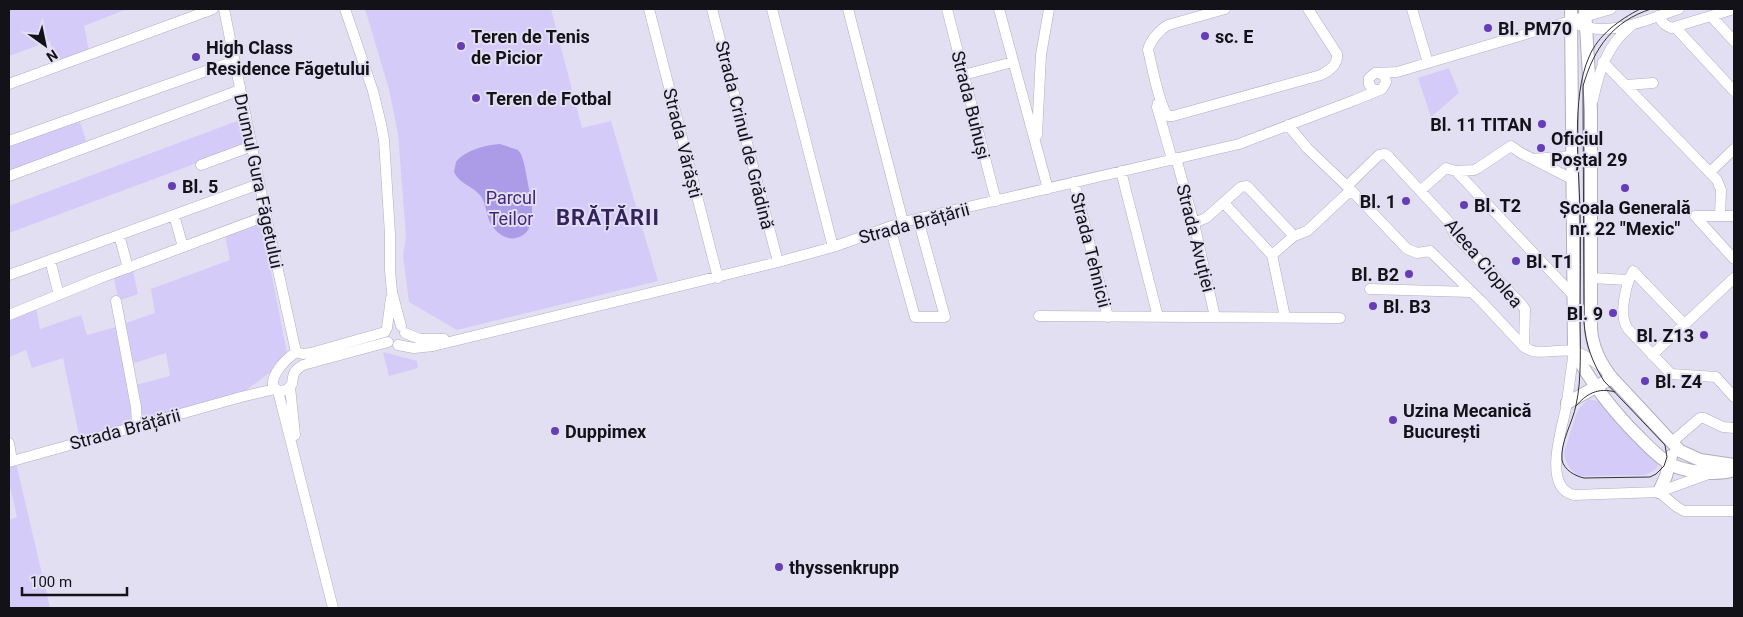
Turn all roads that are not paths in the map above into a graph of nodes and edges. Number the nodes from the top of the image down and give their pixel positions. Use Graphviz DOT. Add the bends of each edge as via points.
graph roads {
  1 [pos="213,9"];
  2 [pos="224,9"];
  3 [pos="345,9"];
  4 [pos="649,9"];
  5 [pos="712,9"];
  6 [pos="772,9"];
  7 [pos="848,9"];
  8 [pos="947,9"];
  9 [pos="999,9"];
  10 [pos="1049,9"];
  11 [pos="1224,9"];
  12 [pos="1308,9"];
  13 [pos="1412,9"];
  14 [pos="1611,9"];
  15 [pos="1679,9"];
  16 [pos="1734,9"];
  17 [pos="1571,15"];
  18 [pos="1658,16"];
  19 [pos="1711,16"];
  20 [pos="1585,18"];
  21 [pos="1634,24"];
  22 [pos="1675,27"];
  23 [pos="1734,41"];
  24 [pos="234,61"];
  25 [pos="1014,62"];
  26 [pos="1603,62"];
  27 [pos="1428,63"];
  28 [pos="963,75"];
  29 [pos="1383,78"];
  30 [pos="1653,83"];
  31 [pos="9,84"];
  32 [pos="1626,85"];
  33 [pos="1373,87"];
  34 [pos="240,90"];
  35 [pos="1734,91"];
  36 [pos="1160,95"];
  37 [pos="1590,111"];
  38 [pos="1288,126"];
  39 [pos="9,141"];
  40 [pos="1036,144"];
  41 [pos="252,146"];
  42 [pos="1734,149"];
  43 [pos="1572,156"];
  44 [pos="1174,159"];
  45 [pos="1532,159"];
  46 [pos="201,165"];
  47 [pos="1120,171"];
  48 [pos="1456,172"];
  49 [pos="1710,172"];
  50 [pos="9,176"];
  51 [pos="1572,179"];
  52 [pos="1074,182"];
  53 [pos="259,184"];
  54 [pos="1349,188"];
  55 [pos="1048,189"];
  56 [pos="1420,191"];
  57 [pos="996,201"];
  58 [pos="1224,202"];
  59 [pos="174,214"];
  60 [pos="266,216"];
  61 [pos="1720,216"];
  62 [pos="1734,216"];
  63 [pos="918,219"];
  64 [pos="903,222"];
  65 [pos="1194,223"];
  66 [pos="890,227"];
  67 [pos="119,235"];
  68 [pos="1294,236"];
  69 [pos="832,246"];
  70 [pos="183,247"];
  71 [pos="1272,255"];
  72 [pos="1734,259"];
  73 [pos="50,260"];
  74 [pos="778,262"];
  75 [pos="128,268"];
  76 [pos="9,275"];
  77 [pos="718,278"];
  78 [pos="1591,278"];
  79 [pos="1734,278"];
  80 [pos="1628,280"];
  81 [pos="1370,289"];
  82 [pos="392,292"];
  83 [pos="1470,292"];
  84 [pos="1573,294"];
  85 [pos="59,295"];
  86 [pos="116,301"];
  87 [pos="9,315"];
  88 [pos="1039,316"];
  89 [pos="1108,317"];
  90 [pos="1158,317"];
  91 [pos="1215,317"];
  92 [pos="1285,317"];
  93 [pos="1340,318"];
  94 [pos="1684,324"];
  95 [pos="403,330"];
  96 [pos="390,337"];
  97 [pos="470,337"];
  98 [pos="1524,347"];
  99 [pos="1574,351"];
  100 [pos="1652,354"];
  101 [pos="301,357"];
  102 [pos="1608,373"];
  103 [pos="276,387"];
  104 [pos="290,387"];
  105 [pos="1595,387"];
  106 [pos="1734,397"];
  107 [pos="1567,403"];
  108 [pos="137,426"];
  109 [pos="1734,428"];
  110 [pos="1672,442"];
  111 [pos="9,443"];
  112 [pos="10,461"];
  113 [pos="1670,464"];
  114 [pos="1734,465"];
  115 [pos="299,469"];
  116 [pos="1734,470"];
  117 [pos="1714,472"];
  118 [pos="1659,492"];
  119 [pos="1734,511"];
  120 [pos="333,608"];
  1 -- 31 [label="street"];
  2 -- 24 [label="street, Drumul Gura Făgetului"];
  3 -- 82 [label="street" via="381,124"];
  4 -- 77 [label="street, Strada Vărăști"];
  5 -- 74 [label="street, Strada Crinul de Grădină"];
  6 -- 69 [label="street"];
  7 -- 64 [label="street"];
  8 -- 28 [label="street, Strada Buhuși"];
  9 -- 25 [label="street"];
  10 -- 40 [label="street" via="1041,55"];
  11 -- 36 [label="street" via="1168,25 1149,46"];
  12 -- 36 [label="street" via="1337,54 1336,63 1329,70 1173,116 1165,112"];
  13 -- 27 [label="street"];
  14 -- 20 [label="street"];
  15 -- 18 [label="street"];
  16 -- 19 [label="street"];
  17 -- 20 [label="street"];
  17 -- 27 [label="street"];
  17 -- 43 [label="main road"];
  18 -- 21 [label="street"];
  18 -- 22 [label="street" via="1667,27"];
  19 -- 22 [label="street"];
  19 -- 23 [label="street"];
  20 -- 21 [label="street" via="1604,30"];
  20 -- 37 [label="main road"];
  21 -- 26 [label="street" via="1612,45"];
  22 -- 35 [label="street"];
  24 -- 34 [label="street, Drumul Gura Făgetului"];
  24 -- 39 [label="street"];
  25 -- 28 [label="street"];
  25 -- 40 [label="street"];
  26 -- 32 [label="street"];
  26 -- 37 [label="street"];
  27 -- 29 [label="street"];
  28 -- 57 [label="street, Strada Buhuși"];
  29 -- 33 [label="street" via="1384,87"];
  29 -- 33 [label="street" via="1377,73 1371,76"];
  30 -- 32 [label="street"];
  32 -- 49 [label="street"];
  33 -- 38 [label="street, Strada Brățării" via="1356,100"];
  34 -- 41 [label="street, Drumul Gura Făgetului"];
  34 -- 50 [label="street"];
  36 -- 44 [label="street, Strada Avuției" via="1157,107"];
  37 -- 78 [label="main road"];
  38 -- 44 [label="street, Strada Brățării" via="1239,144"];
  38 -- 54 [label="street"];
  40 -- 55 [label="street"];
  41 -- 46 [label="street"];
  41 -- 53 [label="street, Drumul Gura Făgetului"];
  42 -- 49 [label="street"];
  43 -- 45 [label="street"];
  43 -- 51 [label="main road"];
  44 -- 47 [label="street, Strada Brățării"];
  44 -- 65 [label="street, Strada Avuției"];
  45 -- 48 [label="street" via="1511,146 1478,168"];
  45 -- 51 [label="street"];
  47 -- 52 [label="street, Strada Brățării"];
  47 -- 90 [label="street"];
  48 -- 56 [label="street" via="1446,168"];
  48 -- 84 [label="street"];
  49 -- 61 [label="street" via="1721,190"];
  51 -- 84 [label="main road"];
  52 -- 55 [label="street, Strada Brățării"];
  52 -- 89 [label="street, Strada Tehnicii"];
  53 -- 59 [label="street"];
  53 -- 60 [label="street, Drumul Gura Făgetului"];
  54 -- 56 [label="street, Aleea Cioplea" via="1382,154 1388,156"];
  54 -- 68 [label="street, Aleea Cioplea" via="1307,231"];
  54 -- 83 [label="street" via="1407,249 1417,253 1430,250"];
  55 -- 57 [label="street, Strada Brățării"];
  56 -- 98 [label="street, Aleea Cioplea" via="1449,222 1454,234 1525,309"];
  57 -- 63 [label="street, Strada Brățării"];
  58 -- 65 [label="street" via="1206,218"];
  58 -- 68 [label="street" via="1241,187 1247,186"];
  58 -- 71 [label="street"];
  59 -- 67 [label="street"];
  59 -- 70 [label="street"];
  60 -- 70 [label="street"];
  60 -- 101 [label="street, Drumul Gura Făgetului"];
  61 -- 62 [label="street"];
  61 -- 72 [label="street" via="1695,216"];
  63 -- 64 [label="street, Strada Brățării"];
  63 -- 66 [label="street" via="945,317 915,317"];
  64 -- 66 [label="street, Strada Brățării"];
  65 -- 91 [label="street, Strada Avuției"];
  66 -- 69 [label="street, Strada Brățării"];
  67 -- 73 [label="street"];
  67 -- 75 [label="street"];
  68 -- 71 [label="street, Aleea Cioplea"];
  69 -- 74 [label="street, Strada Brățării"];
  70 -- 75 [label="street"];
  71 -- 92 [label="street"];
  73 -- 76 [label="street"];
  73 -- 85 [label="street"];
  74 -- 77 [label="street, Strada Brățării"];
  75 -- 85 [label="street"];
  77 -- 97 [label="street, Strada Brățării"];
  78 -- 80 [label="street"];
  78 -- 102 [label="main road" via="1592,338 1594,349"];
  79 -- 94 [label="street"];
  80 -- 94 [label="street" via="1633,270"];
  80 -- 100 [label="street" via="1625,326"];
  81 -- 83 [label="street, Aleea Cioplea"];
  82 -- 95 [label="street"];
  82 -- 96 [label="street"];
  83 -- 98 [label="street"];
  84 -- 99 [label="main road"];
  85 -- 87 [label="street"];
  86 -- 108 [label="street"];
  88 -- 89 [label="street"];
  89 -- 90 [label="street"];
  90 -- 91 [label="street"];
  91 -- 92 [label="street"];
  92 -- 93 [label="street"];
  94 -- 100 [label="street"];
  95 -- 96 [label="street" via="395,324"];
  95 -- 96 [label="street" via="403,341"];
  95 -- 97 [label="street, Strada Brățării" via="423,339"];
  96 -- 97 [label="street, Strada Brățării" via="414,348"];
  96 -- 101 [label="street, Strada Brățării"];
  98 -- 99 [label="street" via="1538,352"];
  99 -- 102 [label="street"];
  99 -- 105 [label="main road"];
  99 -- 107 [label="street"];
  100 -- 106 [label="street" via="1671,374 1716,377"];
  101 -- 103 [label="street" via="285,362"];
  101 -- 104 [label="street" via="292,374"];
  102 -- 105 [label="main road"];
  102 -- 110 [label="main road"];
  103 -- 104 [label="street, Strada Brățării" via="284,391"];
  103 -- 108 [label="street, Strada Brățării"];
  103 -- 115 [label="street"];
  104 -- 115 [label="street"];
  105 -- 107 [label="main road"];
  105 -- 113 [label="main road" via="1631,429"];
  107 -- 118 [label="street" via="1556,462 1558,478 1567,493"];
  108 -- 112 [label="street, Strada Brățării"];
  109 -- 110 [label="street" via="1700,418"];
  110 -- 113 [label="main road"];
  110 -- 114 [label="main road" via="1692,458"];
  111 -- 112 [label="street"];
  113 -- 117 [label="main road" via="1689,470"];
  113 -- 118 [label="main road"];
  115 -- 120 [label="street"];
  116 -- 117 [label="main road"];
  117 -- 118 [label="street"];
  118 -- 119 [label="street" via="1684,511"];
}
